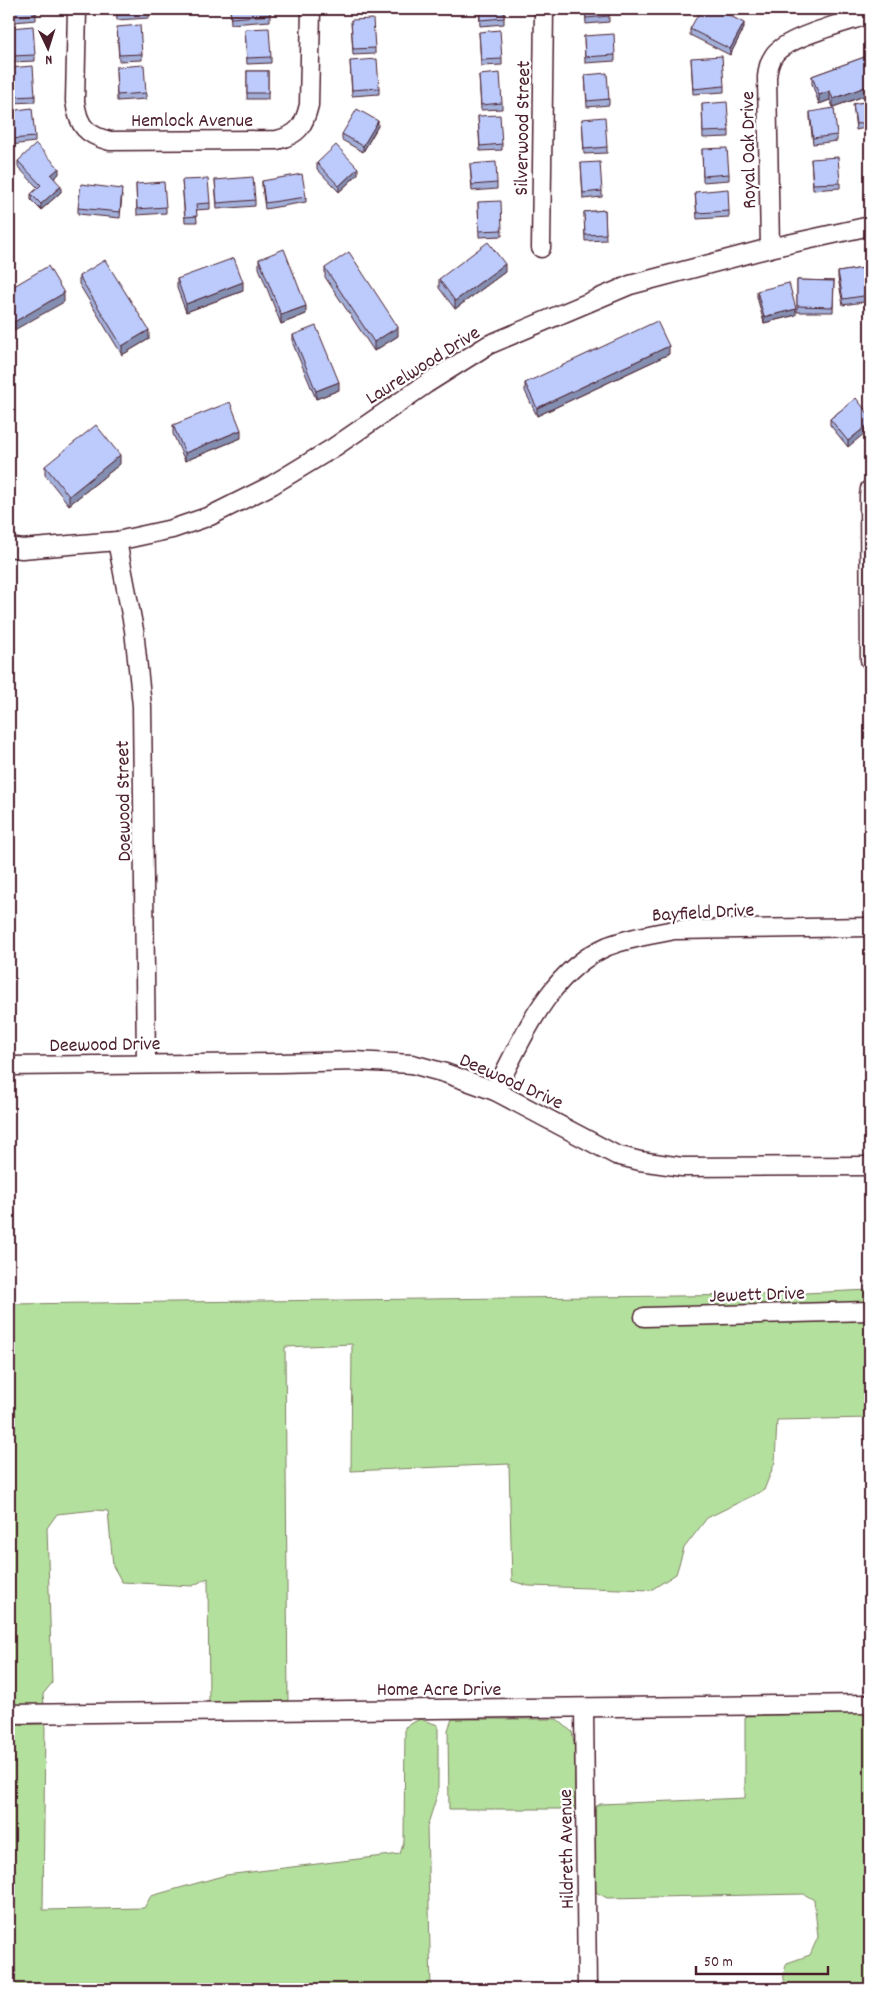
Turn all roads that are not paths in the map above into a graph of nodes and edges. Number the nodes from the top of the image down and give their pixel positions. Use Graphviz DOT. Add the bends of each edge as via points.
graph roads {
  1 [pos="77,9"];
  2 [pos="311,9"];
  3 [pos="544,9"];
  4 [pos="870,14"];
  5 [pos="870,226"];
  6 [pos="541,248"];
  7 [pos="770,248"];
  8 [pos="870,489"];
  9 [pos="117,541"];
  10 [pos="9,547"];
  11 [pos="870,660"];
  12 [pos="870,927"];
  13 [pos="146,1063"];
  14 [pos="9,1066"];
  15 [pos="495,1091"];
  16 [pos="870,1166"];
  17 [pos="870,1311"];
  18 [pos="644,1317"];
  19 [pos="870,1704"];
  20 [pos="584,1708"];
  21 [pos="9,1714"];
  22 [pos="587,1989"];
  1 -- 2 [label="street, Hemlock Avenue" via="76,116 84,129 96,138 140,141 277,140 290,137 300,128 309,105"];
  3 -- 6 [label="street, Silverwood Street"];
  4 -- 7 [label="street, Royal Oak Drive" via="794,40 774,53 767,77"];
  5 -- 7 [label="street, Laurelwood Drive"];
  7 -- 9 [label="street, Laurelwood Drive" via="630,285 488,346 333,448 240,502 172,529"];
  8 -- 11 [label="street"];
  9 -- 10 [label="street, Laurelwood Drive" via="22,549"];
  9 -- 13 [label="street, Doewood Street" via="134,630 142,706"];
  12 -- 15 [label="street, Bayfield Drive" via="675,930 608,946 583,960 542,1005"];
  13 -- 14 [label="street, Deewood Drive"];
  13 -- 15 [label="street, Deewood Drive" via="375,1061 412,1064"];
  15 -- 16 [label="street, Deewood Drive" via="616,1154 640,1161 682,1167"];
  17 -- 18 [label="street, Jewett Drive"];
  19 -- 20 [label="street, Home Acre Drive"];
  20 -- 21 [label="street, Home Acre Drive"];
  20 -- 22 [label="street, Hildreth Avenue"];
}
